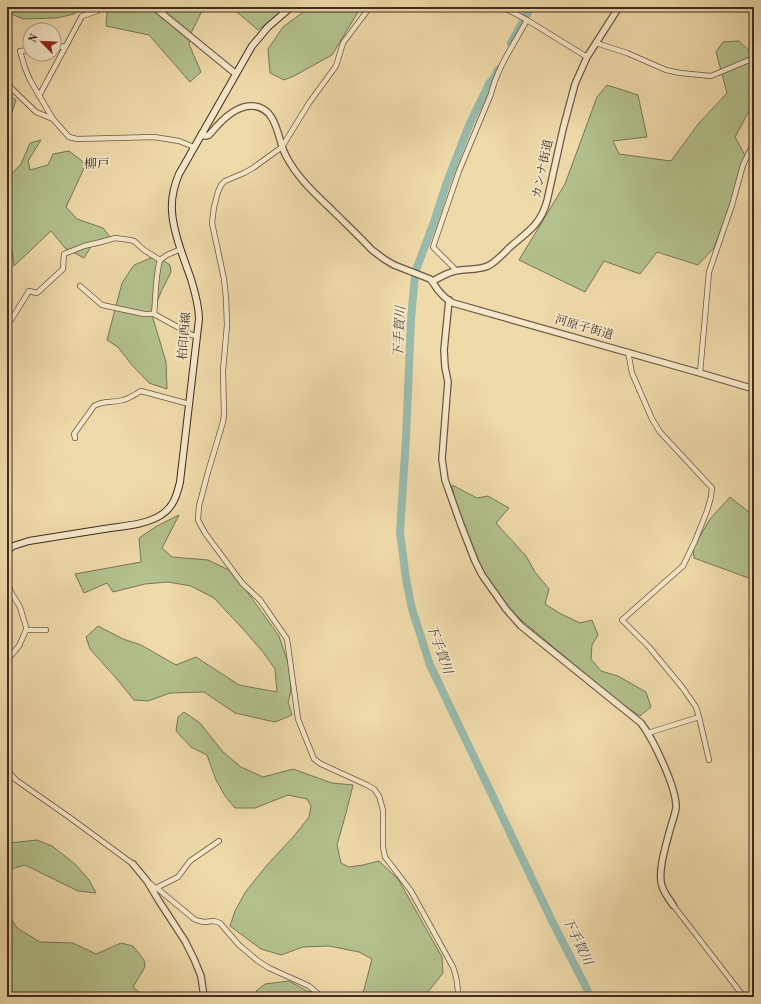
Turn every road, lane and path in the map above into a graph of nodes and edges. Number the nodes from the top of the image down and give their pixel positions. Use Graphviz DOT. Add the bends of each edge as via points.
graph roads {
  1 [pos="101,7"];
  2 [pos="154,7"];
  3 [pos="291,7"];
  4 [pos="370,7"];
  5 [pos="502,7"];
  6 [pos="619,7"];
  7 [pos="527,20"];
  8 [pos="596,43"];
  9 [pos="66,46"];
  10 [pos="62,47"];
  11 [pos="587,57"];
  12 [pos="754,58"];
  13 [pos="23,62"];
  14 [pos="236,74"];
  15 [pos="7,84"];
  16 [pos="39,96"];
  17 [pos="53,119"];
  18 [pos="201,135"];
  19 [pos="754,142"];
  20 [pos="194,147"];
  21 [pos="282,147"];
  22 [pos="181,249"];
  23 [pos="160,260"];
  24 [pos="456,271"];
  25 [pos="433,281"];
  26 [pos="80,286"];
  27 [pos="449,300"];
  28 [pos="154,314"];
  29 [pos="7,321"];
  30 [pos="197,336"];
  31 [pos="628,352"];
  32 [pos="700,372"];
  33 [pos="754,389"];
  34 [pos="189,404"];
  35 [pos="75,438"];
  36 [pos="7,551"];
  37 [pos="7,583"];
  38 [pos="26,630"];
  39 [pos="46,630"];
  40 [pos="7,660"];
  41 [pos="699,717"];
  42 [pos="648,733"];
  43 [pos="709,760"];
  44 [pos="7,770"];
  45 [pos="219,841"];
  46 [pos="133,864"];
  47 [pos="154,889"];
  48 [pos="673,905"];
  49 [pos="204,997"];
  50 [pos="322,997"];
  51 [pos="458,997"];
  52 [pos="744,997"];
  1 -- 9 [label="street" via="82,16"];
  2 -- 14 [label="street"];
  3 -- 14 [label="main road, 柏印西線" via="260,36"];
  4 -- 21 [label="street" via="343,43 336,66"];
  5 -- 7 [label="street"];
  6 -- 8 [label="street, カンナ街道"];
  7 -- 11 [label="street"];
  7 -- 24 [label="street" via="493,84 433,247"];
  8 -- 11 [label="street, カンナ街道"];
  8 -- 12 [label="street" via="666,70 711,76"];
  9 -- 10 [label="street"];
  9 -- 16 [label="street"];
  11 -- 24 [label="street, カンナ街道" via="569,104 541,217 495,262 488,266"];
  13 -- 16 [label="street"];
  14 -- 18 [label="main road, 柏印西線"];
  15 -- 17 [label="street" via="36,112"];
  16 -- 17 [label="street"];
  17 -- 20 [label="street" via="69,136 77,139 154,137 179,141"];
  18 -- 20 [label="main road, 柏印西線"];
  18 -- 21 [label="street, 河原子街道" via="209,135 239,108 253,106 270,114"];
  19 -- 32 [label="street" via="743,165 709,272"];
  20 -- 22 [label="main road, 柏印西線" via="175,182 172,200 173,220"];
  21 -- 25 [label="street, 河原子街道" via="306,185 372,250 394,265"];
  21 -- 51 [label="street" via="244,174 221,185 214,206 212,223 226,298 224,415 199,506 198,520 242,583 260,600 287,639 298,718 314,759 367,786 379,796 383,810 385,857 411,891 453,967"];
  22 -- 23 [label="street"];
  22 -- 30 [label="main road, 柏印西線" via="199,308"];
  23 -- 28 [label="street"];
  23 -- 29 [label="street" via="130,240 115,238 84,246 64,254 63,269 37,294 29,292"];
  24 -- 25 [label="street, カンナ街道"];
  25 -- 27 [label="street, 河原子街道"];
  26 -- 28 [label="street" via="102,304"];
  27 -- 31 [label="street, 河原子街道"];
  27 -- 42 [label="street" via="444,350 448,382 442,464 460,525 475,561 488,584 521,626 641,724"];
  28 -- 30 [label="street"];
  30 -- 34 [label="main road, 柏印西線"];
  31 -- 32 [label="street, 河原子街道"];
  31 -- 41 [label="street" via="632,373 652,420 712,488 707,511 683,566 622,620 649,647 682,687 696,707"];
  32 -- 33 [label="street, 河原子街道"];
  34 -- 35 [label="street" via="141,391 121,401 102,402 94,406 74,434"];
  34 -- 36 [label="main road, 柏印西線" via="180,482 175,500 161,516 127,525 29,541 13,546"];
  37 -- 38 [label="street" via="20,607"];
  38 -- 39 [label="street"];
  38 -- 40 [label="street" via="20,646"];
  41 -- 42 [label="street"];
  41 -- 43 [label="street"];
  42 -- 48 [label="street" via="668,775 676,800 661,875 662,886"];
  44 -- 46 [label="street" via="16,780"];
  45 -- 47 [label="street" via="190,861 178,877"];
  46 -- 47 [label="street"];
  47 -- 49 [label="street" via="194,959 201,976"];
  47 -- 50 [label="street" via="158,889 194,919 220,923 239,945 258,961 309,986"];
  48 -- 52 [label="street"];
}
